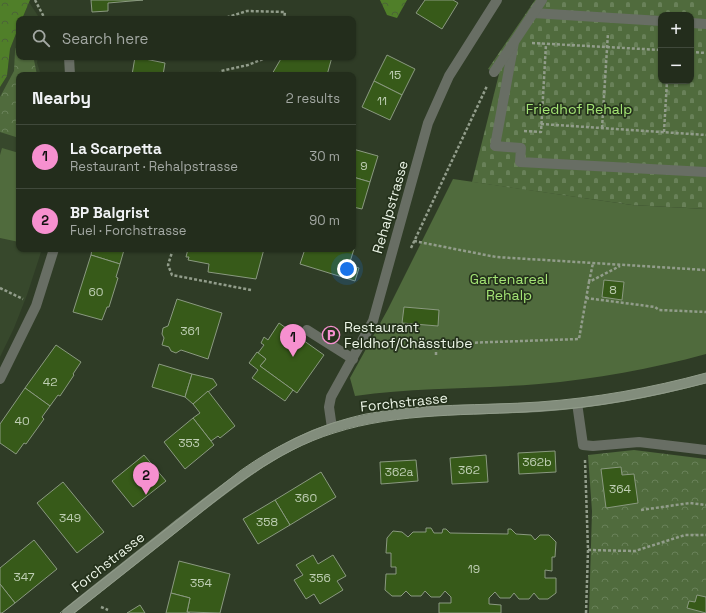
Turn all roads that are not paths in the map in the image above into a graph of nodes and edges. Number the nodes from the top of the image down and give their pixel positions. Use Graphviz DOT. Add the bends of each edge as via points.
graph roads {
  1 [pos="497,0"];
  2 [pos="542,0"];
  3 [pos="533,13"];
  4 [pos="658,21"];
  5 [pos="694,23"];
  6 [pos="706,24"];
  7 [pos="514,42"];
  8 [pos="70,60"];
  9 [pos="70,72"];
  10 [pos="494,72"];
  11 [pos="706,172"];
  12 [pos="53,252"];
  13 [pos="307,330"];
  14 [pos="353,360"];
  15 [pos="706,378"];
  16 [pos="0,379"];
  17 [pos="577,403"];
  18 [pos="332,428"];
  19 [pos="706,450"];
  20 [pos="67,613"];
  1 -- 14 [label="street, Rehalpstrasse" via="449,76 428,123 370,328"];
  2 -- 3 [label="street"];
  3 -- 4 [label="street"];
  3 -- 7 [label="street"];
  5 -- 6 [label="street"];
  7 -- 10 [label="street"];
  7 -- 11 [label="street" via="495,146 521,148 520,162"];
  8 -- 9 [label="street"];
  12 -- 16 [label="street" via="36,306"];
  13 -- 14 [label="street"];
  14 -- 18 [label="street, Rehalpstrasse" via="331,397 329,407"];
  15 -- 17 [label="main road, Forchstrasse" via="637,394"];
  17 -- 18 [label="main road, Forchstrasse" via="402,414"];
  17 -- 19 [label="street" via="583,445 638,442"];
  18 -- 20 [label="main road, Forchstrasse" via="288,447 247,472"];
}
